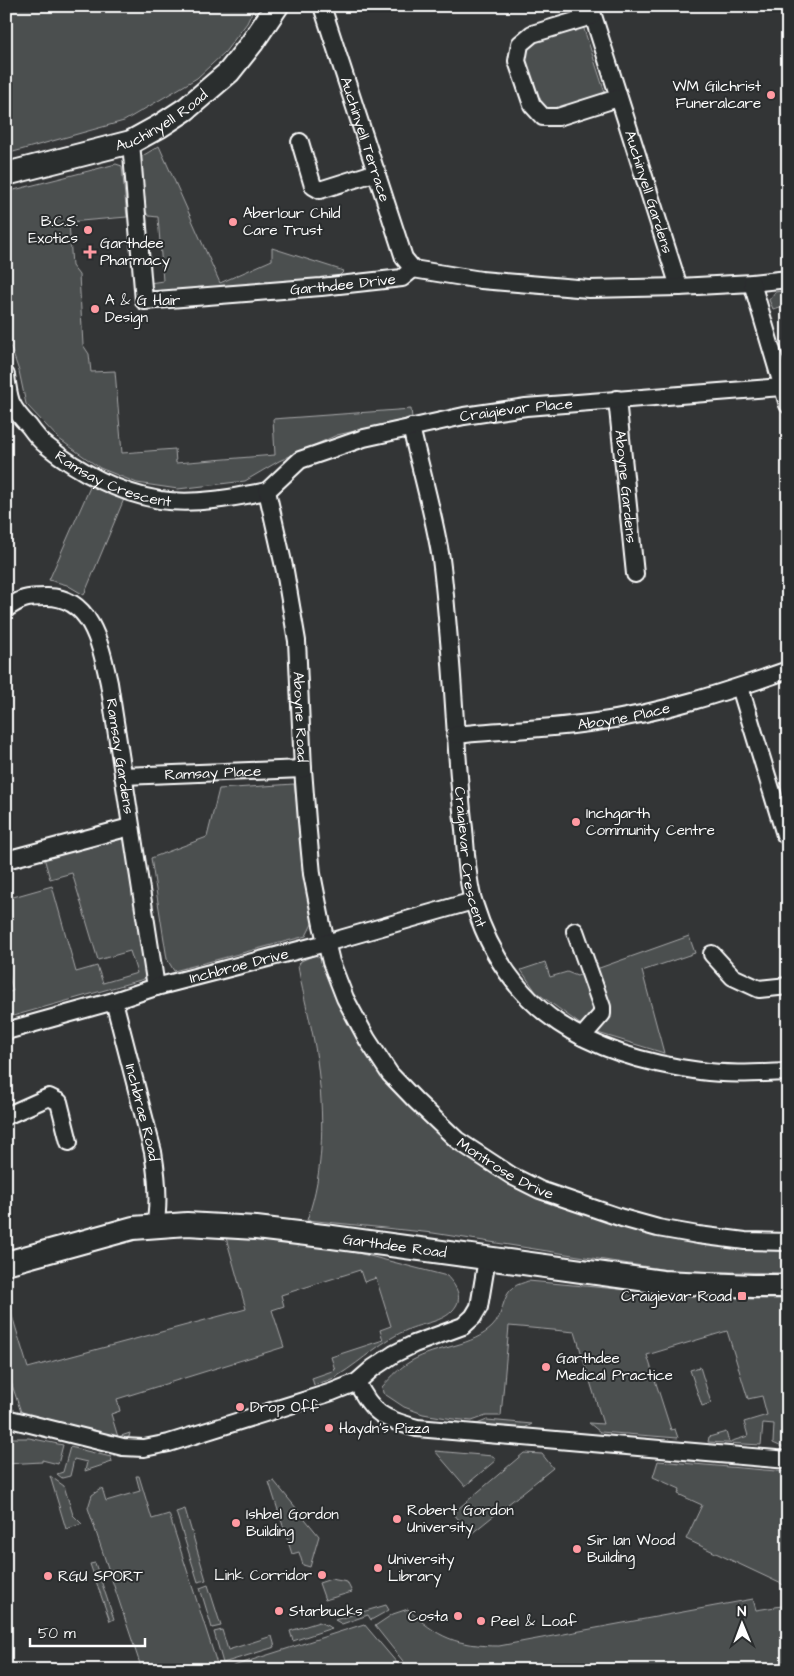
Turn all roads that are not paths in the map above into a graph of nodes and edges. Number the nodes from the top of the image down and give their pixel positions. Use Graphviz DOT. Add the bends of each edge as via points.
graph roads {
  1 [pos="277,6"];
  2 [pos="322,6"];
  3 [pos="591,11"];
  4 [pos="618,98"];
  5 [pos="131,142"];
  6 [pos="300,142"];
  7 [pos="378,172"];
  8 [pos="6,174"];
  9 [pos="413,269"];
  10 [pos="788,279"];
  11 [pos="752,283"];
  12 [pos="679,287"];
  13 [pos="6,375"];
  14 [pos="782,387"];
  15 [pos="617,399"];
  16 [pos="9,404"];
  17 [pos="788,405"];
  18 [pos="411,427"];
  19 [pos="267,491"];
  20 [pos="635,574"];
  21 [pos="6,609"];
  22 [pos="788,670"];
  23 [pos="740,686"];
  24 [pos="455,735"];
  25 [pos="303,769"];
  26 [pos="123,776"];
  27 [pos="130,826"];
  28 [pos="785,835"];
  29 [pos="6,860"];
  30 [pos="473,901"];
  31 [pos="575,931"];
  32 [pos="326,943"];
  33 [pos="712,954"];
  34 [pos="788,986"];
  35 [pos="156,987"];
  36 [pos="114,1001"];
  37 [pos="6,1030"];
  38 [pos="582,1037"];
  39 [pos="788,1072"];
  40 [pos="6,1116"];
  41 [pos="69,1142"];
  42 [pos="155,1226"];
  43 [pos="788,1242"];
  44 [pos="487,1258"];
  45 [pos="6,1263"];
  46 [pos="788,1286"];
  47 [pos="357,1382"];
  48 [pos="6,1418"];
  49 [pos="788,1460"];
  1 -- 5 [label="street, Auchinyell Road" via="229,72 186,109"];
  2 -- 7 [label="street, Auchinyell Terrace"];
  3 -- 4 [label="street, Auchinyell Gardens"];
  3 -- 4 [label="street, Auchinyell Gardens" via="532,34 520,44 518,61 532,105 543,117 558,117"];
  4 -- 12 [label="street, Auchinyell Gardens"];
  5 -- 8 [label="street, Auchinyell Road"];
  5 -- 9 [label="street, Garthdee Drive" via="144,302 402,278"];
  6 -- 7 [label="street" via="313,186 320,190"];
  7 -- 9 [label="street, Auchinyell Terrace" via="404,258"];
  9 -- 12 [label="street, Garthdee Drive" via="481,280 589,289"];
  10 -- 11 [label="street, Garthdee Drive"];
  11 -- 12 [label="street, Garthdee Drive"];
  11 -- 14 [label="street"];
  13 -- 16 [label="street, Ramsay Crescent"];
  14 -- 15 [label="street, Craigievar Place"];
  14 -- 17 [label="street"];
  15 -- 18 [label="street, Craigievar Place" via="526,407"];
  15 -- 20 [label="street, Aboyne Gardens"];
  16 -- 19 [label="street, Ramsay Crescent" via="45,445 76,466 130,493 160,500 197,501"];
  18 -- 19 [label="street, Craigievar Place" via="364,438 300,460"];
  18 -- 24 [label="street, Craigievar Crescent" via="441,559"];
  19 -- 25 [label="street, Aboyne Road" via="297,641"];
  21 -- 26 [label="street, Ramsay Gardens" via="22,598 55,597 68,601 87,617 101,645"];
  22 -- 23 [label="street, Aboyne Place"];
  23 -- 24 [label="street, Aboyne Place" via="641,714 595,722"];
  23 -- 28 [label="street"];
  24 -- 30 [label="street, Craigievar Crescent"];
  25 -- 26 [label="street, Ramsay Place"];
  25 -- 32 [label="street, Aboyne Road" via="312,874"];
  26 -- 27 [label="street, Ramsay Gardens"];
  27 -- 29 [label="street"];
  27 -- 35 [label="street, Ramsay Gardens"];
  30 -- 32 [label="street, Inchbrae Drive"];
  30 -- 38 [label="street, Craigievar Crescent" via="501,966 520,990 541,1011"];
  31 -- 38 [label="street" via="602,1006 602,1014"];
  32 -- 35 [label="street, Inchbrae Drive"];
  32 -- 43 [label="street, Montrose Drive" via="346,998 390,1074 457,1140 512,1176 540,1190 658,1228 745,1241"];
  33 -- 34 [label="street" via="733,977 759,989"];
  35 -- 36 [label="street, Inchbrae Drive"];
  36 -- 37 [label="street, Inchbrae Drive"];
  36 -- 42 [label="street, Inchbrae Road" via="156,1166 158,1212"];
  38 -- 39 [label="street, Craigievar Crescent" via="623,1055 653,1063 702,1071"];
  40 -- 41 [label="street" via="49,1097 59,1102"];
  42 -- 44 [label="street, Garthdee Road" via="187,1224 256,1228"];
  42 -- 45 [label="street, Garthdee Road" via="133,1228"];
  44 -- 46 [label="street, Garthdee Road" via="662,1282"];
  44 -- 47 [label="street" via="479,1306 473,1317 463,1326 394,1354"];
  47 -- 48 [label="street" via="169,1443 144,1448 116,1446"];
  47 -- 49 [label="street" via="375,1411 393,1421 417,1428"];
}
